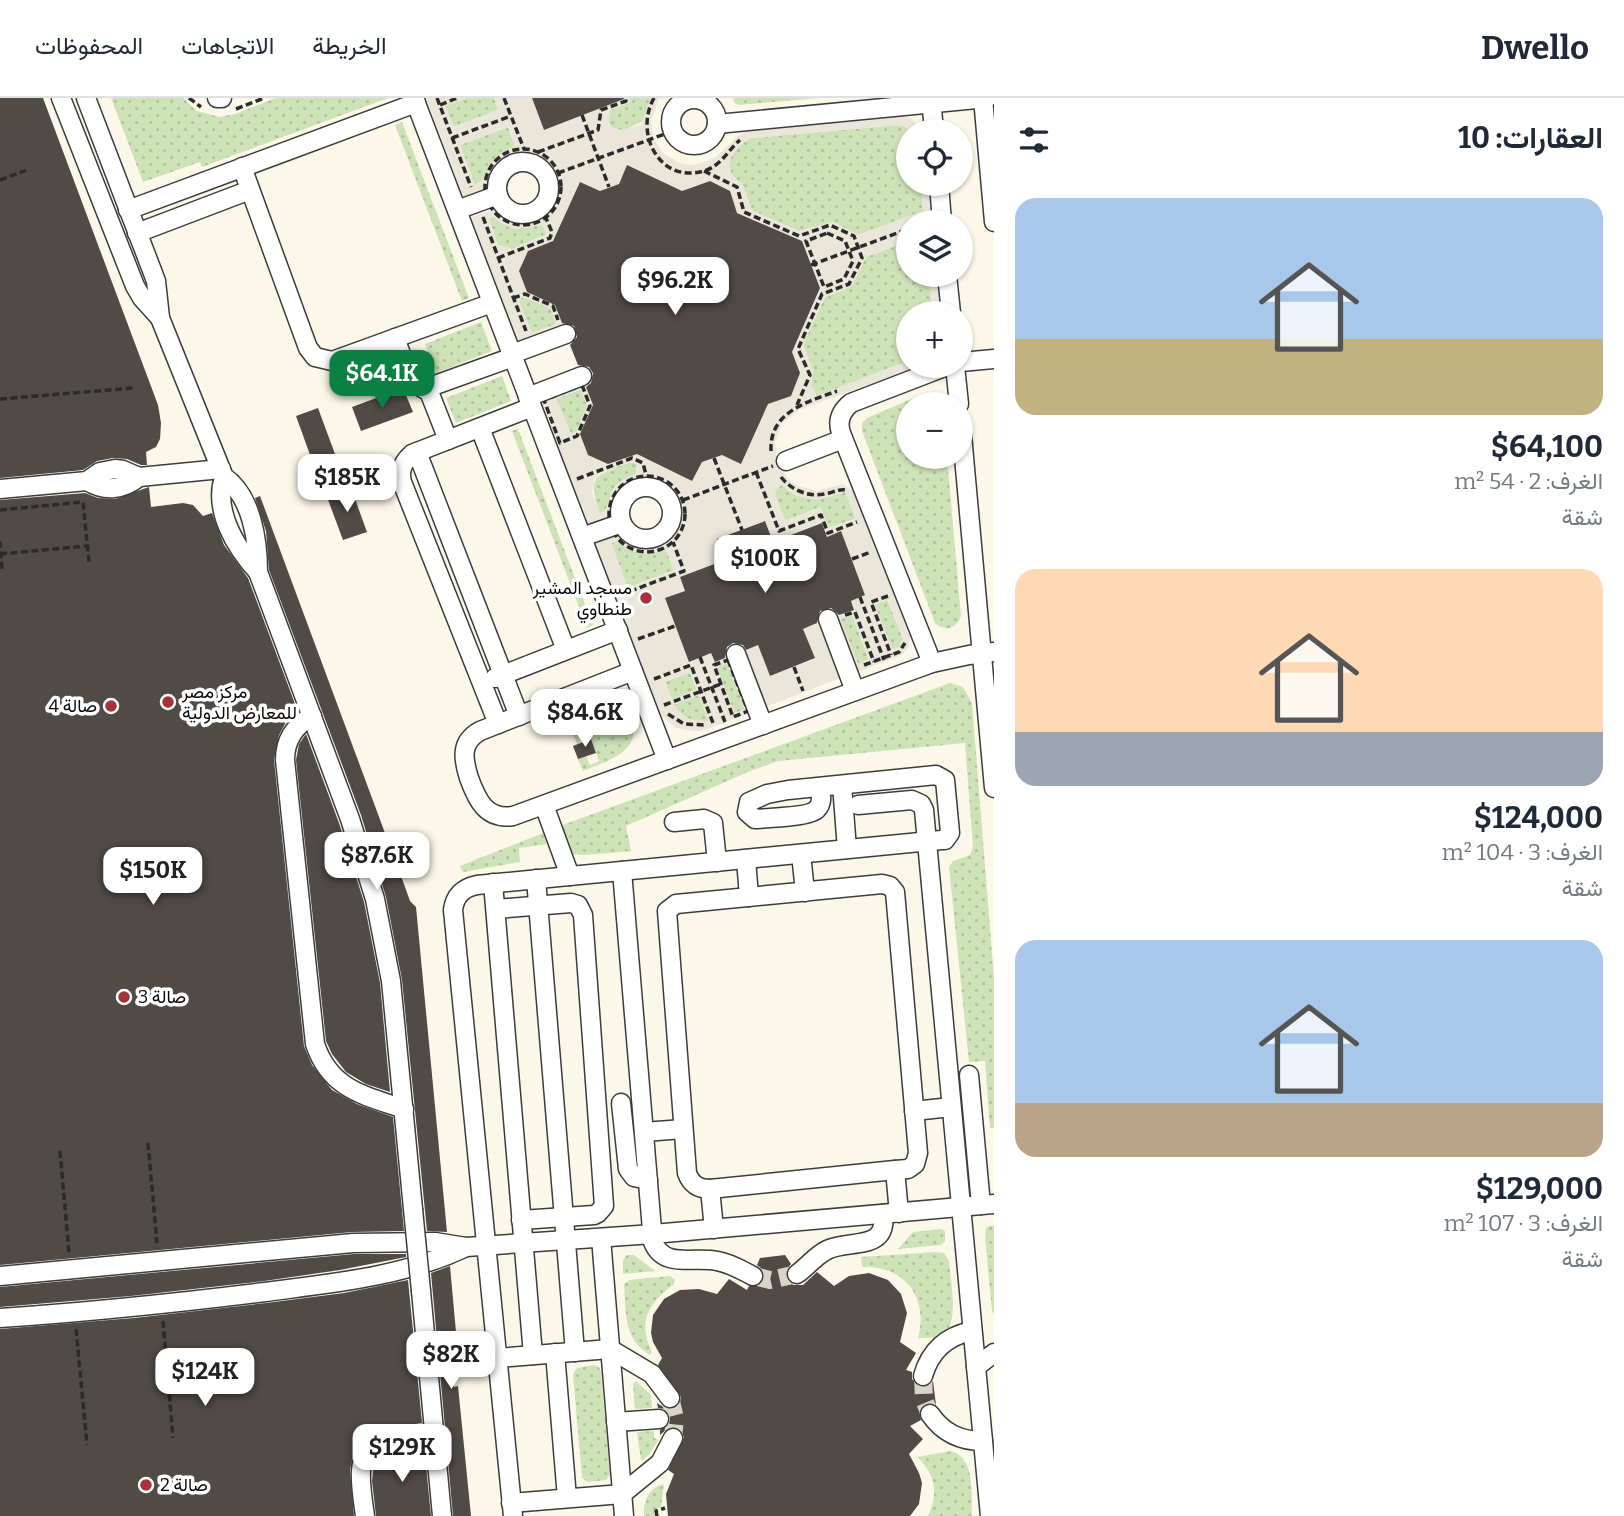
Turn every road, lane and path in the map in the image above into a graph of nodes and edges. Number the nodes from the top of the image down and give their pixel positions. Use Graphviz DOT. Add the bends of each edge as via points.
graph roads {
  1 [pos="61,98"];
  2 [pos="86,98"];
  3 [pos="457,98"];
  4 [pos="504,98"];
  5 [pos="625,98"];
  6 [pos="984,98"];
  7 [pos="415,100"];
  8 [pos="706,100"];
  9 [pos="931,100"];
  10 [pos="440,105"];
  11 [pos="582,115"];
  12 [pos="511,116"];
  13 [pos="933,119"];
  14 [pos="717,124"];
  15 [pos="673,131"];
  16 [pos="589,133"];
  17 [pos="452,138"];
  18 [pos="524,149"];
  19 [pos="537,152"];
  20 [pos="598,158"];
  21 [pos="242,167"];
  22 [pos="27,170"];
  23 [pos="704,171"];
  24 [pos="558,173"];
  25 [pos="0,180"];
  26 [pos="609,187"];
  27 [pos="250,190"];
  28 [pos="493,198"];
  29 [pos="128,210"];
  30 [pos="457,211"];
  31 [pos="546,218"];
  32 [pos="994,222"];
  33 [pos="840,230"];
  34 [pos="137,233"];
  35 [pos="896,234"];
  36 [pos="836,237"];
  37 [pos="858,248"];
  38 [pos="849,251"];
  39 [pos="498,258"];
  40 [pos="813,264"];
  41 [pos="849,270"];
  42 [pos="854,273"];
  43 [pos="492,303"];
  44 [pos="160,318"];
  45 [pos="563,329"];
  46 [pos="528,337"];
  47 [pos="395,338"];
  48 [pos="512,355"];
  49 [pos="994,359"];
  50 [pos="973,361"];
  51 [pos="582,376"];
  52 [pos="916,378"];
  53 [pos="133,388"];
  54 [pos="428,389"];
  55 [pos="0,399"];
  56 [pos="530,402"];
  57 [pos="590,406"];
  58 [pos="797,407"];
  59 [pos="480,428"];
  60 [pos="843,439"];
  61 [pos="448,440"];
  62 [pos="417,452"];
  63 [pos="714,458"];
  64 [pos="786,461"];
  65 [pos="967,469"];
  66 [pos="115,470"];
  67 [pos="757,472"];
  68 [pos="222,473"];
  69 [pos="646,475"];
  70 [pos="139,477"];
  71 [pos="575,480"];
  72 [pos="87,481"];
  73 [pos="724,484"];
  74 [pos="117,488"];
  75 [pos="0,489"];
  76 [pos="683,500"];
  77 [pos="0,510"];
  78 [pos="861,520"];
  79 [pos="617,525"];
  80 [pos="741,530"];
  81 [pos="582,537"];
  82 [pos="0,541"];
  83 [pos="673,542"];
  84 [pos="87,546"];
  85 [pos="1,554"];
  86 [pos="862,555"];
  87 [pos="852,559"];
  88 [pos="89,562"];
  89 [pos="2,570"];
  90 [pos="890,595"];
  91 [pos="620,596"];
  92 [pos="860,597"];
  93 [pos="828,619"];
  94 [pos="675,626"];
  95 [pos="987,626"];
  96 [pos="620,637"];
  97 [pos="566,650"];
  98 [pos="988,653"];
  99 [pos="736,654"];
  100 [pos="891,655"];
  101 [pos="700,657"];
  102 [pos="932,663"];
  103 [pos="794,667"];
  104 [pos="634,671"];
  105 [pos="503,675"];
  106 [pos="798,678"];
  107 [pos="891,678"];
  108 [pos="482,683"];
  109 [pos="721,684"];
  110 [pos="712,687"];
  111 [pos="656,690"];
  112 [pos="701,691"];
  113 [pos="855,691"];
  114 [pos="659,700"];
  115 [pos="662,706"];
  116 [pos="312,716"];
  117 [pos="519,716"];
  118 [pos="724,719"];
  119 [pos="713,723"];
  120 [pos="498,724"];
  121 [pos="763,725"];
  122 [pos="730,737"];
  123 [pos="992,744"];
  124 [pos="667,760"];
  125 [pos="842,785"];
  126 [pos="820,787"];
  127 [pos="994,788"];
  128 [pos="544,805"];
  129 [pos="858,806"];
  130 [pos="674,822"];
  131 [pos="926,842"];
  132 [pos="846,849"];
  133 [pos="801,854"];
  134 [pos="746,859"];
  135 [pos="717,862"];
  136 [pos="622,871"];
  137 [pos="570,876"];
  138 [pos="536,879"];
  139 [pos="494,883"];
  140 [pos="805,892"];
  141 [pos="750,897"];
  142 [pos="538,906"];
  143 [pos="496,909"];
  144 [pos="969,1075"];
  145 [pos="621,1103"];
  146 [pos="951,1107"];
  147 [pos="404,1109"];
  148 [pos="914,1111"];
  149 [pos="683,1129"];
  150 [pos="644,1132"];
  151 [pos="148,1143"];
  152 [pos="60,1151"];
  153 [pos="895,1170"];
  154 [pos="648,1180"];
  155 [pos="710,1189"];
  156 [pos="988,1205"];
  157 [pos="961,1207"];
  158 [pos="891,1213"];
  159 [pos="564,1217"];
  160 [pos="522,1220"];
  161 [pos="714,1229"];
  162 [pos="653,1234"];
  163 [pos="157,1238"];
  164 [pos="601,1238"];
  165 [pos="566,1240"];
  166 [pos="523,1243"];
  167 [pos="68,1246"];
  168 [pos="486,1246"];
  169 [pos="466,1247"];
  170 [pos="796,1274"];
  171 [pos="0,1276"];
  172 [pos="753,1276"];
  173 [pos="0,1318"];
  174 [pos="76,1327"];
  175 [pos="163,1330"];
  176 [pos="972,1331"];
  177 [pos="610,1349"];
  178 [pos="576,1352"];
  179 [pos="555,1353"];
  180 [pos="994,1353"];
  181 [pos="533,1355"];
  182 [pos="497,1358"];
  183 [pos="976,1367"];
  184 [pos="923,1376"];
  185 [pos="670,1398"];
  186 [pos="930,1414"];
  187 [pos="659,1419"];
  188 [pos="616,1422"];
  189 [pos="986,1430"];
  190 [pos="434,1433"];
  191 [pos="173,1438"];
  192 [pos="673,1438"];
  193 [pos="87,1446"];
  194 [pos="622,1494"];
  195 [pos="567,1498"];
  196 [pos="665,1508"];
  197 [pos="512,1509"];
  198 [pos="365,1516"];
  199 [pos="442,1516"];
  200 [pos="624,1516"];
  201 [pos="657,1516"];
  202 [pos="990,1516"];
  1 -- 44 [label="lane" via="135,286"];
  2 -- 29 [label="lane"];
  3 -- 10 [label="path"];
  4 -- 12 [label="path"];
  5 -- 16 [label="path" via="601,110 598,130"];
  6 -- 9 [label="lane"];
  6 -- 32 [label="lane"];
  7 -- 21 [label="lane"];
  7 -- 30 [label="lane"];
  8 -- 14 [label="lane"];
  8 -- 15 [label="lane" via="689,99 677,106 671,118"];
  9 -- 13 [label="lane"];
  9 -- 14 [label="lane"];
  11 -- 16 [label="path"];
  12 -- 17 [label="path"];
  12 -- 18 [label="path"];
  14 -- 15 [label="lane" via="707,141 695,145 682,141"];
  15 -- 20 [label="path"];
  16 -- 19 [label="path"];
  16 -- 20 [label="path"];
  18 -- 19 [label="path"];
  18 -- 28 [label="path" via="508,152 491,167 485,182"];
  19 -- 24 [label="path"];
  20 -- 24 [label="path"];
  20 -- 26 [label="path"];
  21 -- 27 [label="lane"];
  21 -- 29 [label="lane"];
  22 -- 25 [label="path"];
  23 -- 33 [label="path" via="737,187 744,212 799,236 830,225"];
  24 -- 31 [label="path" via="560,197"];
  27 -- 34 [label="lane"];
  27 -- 47 [label="lane" via="311,354 332,361"];
  28 -- 30 [label="lane"];
  28 -- 31 [label="path" via="498,216 513,224 530,225"];
  29 -- 34 [label="lane"];
  30 -- 43 [label="lane"];
  31 -- 39 [label="path" via="550,238"];
  33 -- 36 [label="path"];
  33 -- 37 [label="path" via="853,236"];
  34 -- 44 [label="lane" via="156,281"];
  35 -- 37 [label="path"];
  36 -- 38 [label="path" via="845,241"];
  36 -- 40 [label="path" via="827,233 806,241"];
  37 -- 38 [label="path"];
  37 -- 42 [label="path" via="862,258"];
  38 -- 40 [label="path"];
  38 -- 41 [label="path" via="853,261"];
  40 -- 41 [label="path" via="824,287 844,279"];
  41 -- 42 [label="path"];
  42 -- 58 [label="path" via="849,284 822,294 798,349 810,375"];
  43 -- 47 [label="lane"];
  43 -- 48 [label="lane"];
  44 -- 68 [label="lane"];
  45 -- 46 [label="path" via="553,306 525,294 513,298"];
  45 -- 48 [label="lane"];
  47 -- 54 [label="lane" via="411,381"];
  48 -- 54 [label="lane"];
  48 -- 56 [label="lane"];
  49 -- 50 [label="lane"];
  51 -- 56 [label="lane"];
  52 -- 60 [label="lane" via="851,403 840,416"];
  53 -- 55 [label="path"];
  54 -- 61 [label="lane"];
  56 -- 59 [label="lane"];
  56 -- 81 [label="lane"];
  57 -- 57 [label="path" via="582,385 544,400 560,443 577,436"];
  59 -- 61 [label="lane"];
  59 -- 97 [label="lane"];
  60 -- 64 [label="lane"];
  60 -- 102 [label="lane"];
  61 -- 62 [label="lane"];
  62 -- 105 [label="lane"];
  62 -- 108 [label="lane" via="402,466 402,482"];
  63 -- 73 [label="path"];
  64 -- 67 [label="path"];
  65 -- 95 [label="lane"];
  66 -- 70 [label="lane"];
  66 -- 72 [label="lane" via="100,472"];
  66 -- 74 [label="lane"];
  67 -- 73 [label="path"];
  67 -- 78 [label="path" via="779,531 821,515 828,533"];
  68 -- 70 [label="lane"];
  68 -- 116 [label="lane" via="220,493 226,521 258,572"];
  69 -- 71 [label="path" via="643,463 632,458"];
  69 -- 76 [label="path" via="665,479"];
  69 -- 79 [label="path" via="629,480 616,492 609,508"];
  70 -- 74 [label="lane"];
  72 -- 74 [label="lane"];
  72 -- 75 [label="lane"];
  73 -- 76 [label="path"];
  73 -- 80 [label="path"];
  76 -- 83 [label="path" via="683,527"];
  77 -- 84 [label="path" via="83,502"];
  79 -- 81 [label="lane"];
  79 -- 83 [label="path" via="623,543 639,551 657,551"];
  81 -- 96 [label="lane"];
  82 -- 85 [label="path"];
  83 -- 91 [label="path" via="684,571"];
  84 -- 85 [label="path"];
  84 -- 88 [label="path"];
  85 -- 89 [label="path"];
  86 -- 87 [label="path"];
  90 -- 100 [label="path" via="871,602"];
  92 -- 107 [label="path"];
  93 -- 113 [label="lane"];
  94 -- 96 [label="path"];
  95 -- 98 [label="lane"];
  96 -- 97 [label="lane"];
  96 -- 104 [label="lane"];
  97 -- 105 [label="lane"];
  98 -- 102 [label="lane"];
  98 -- 123 [label="lane"];
  99 -- 121 [label="lane"];
  101 -- 110 [label="path"];
  102 -- 107 [label="lane"];
  103 -- 106 [label="path"];
  104 -- 117 [label="lane"];
  104 -- 124 [label="lane"];
  105 -- 108 [label="lane"];
  105 -- 117 [label="lane"];
  107 -- 113 [label="lane"];
  108 -- 120 [label="lane"];
  109 -- 110 [label="path"];
  110 -- 112 [label="path"];
  110 -- 118 [label="path"];
  111 -- 112 [label="path" via="653,680 691,665"];
  112 -- 115 [label="path"];
  112 -- 119 [label="path"];
  113 -- 121 [label="lane"];
  114 -- 115 [label="path"];
  115 -- 119 [label="path" via="684,724"];
  116 -- 147 [label="lane" via="359,845 381,926"];
  116 -- 147 [label="lane" via="291,734 285,760 315,1044 324,1064 347,1087"];
  117 -- 120 [label="lane"];
  118 -- 119 [label="path"];
  118 -- 122 [label="path"];
  120 -- 128 [label="lane" via="475,734 464,748 477,799 492,814 506,817"];
  121 -- 122 [label="lane"];
  122 -- 124 [label="lane"];
  123 -- 127 [label="lane"];
  124 -- 128 [label="lane"];
  125 -- 126 [label="lane"];
  125 -- 131 [label="lane" via="943,778 950,833 945,840"];
  125 -- 132 [label="lane"];
  128 -- 137 [label="lane"];
  129 -- 131 [label="lane" via="918,802 924,810"];
  130 -- 135 [label="lane" via="704,819 713,823"];
  131 -- 132 [label="lane"];
  131 -- 146 [label="lane"];
  132 -- 133 [label="lane"];
  133 -- 134 [label="lane"];
  133 -- 140 [label="lane"];
  134 -- 135 [label="lane"];
  134 -- 141 [label="lane"];
  135 -- 136 [label="lane"];
  136 -- 137 [label="lane"];
  136 -- 150 [label="lane"];
  137 -- 138 [label="lane"];
  138 -- 139 [label="lane"];
  138 -- 142 [label="lane"];
  139 -- 143 [label="lane"];
  139 -- 168 [label="lane" via="464,889 453,910"];
  140 -- 141 [label="lane"];
  140 -- 148 [label="lane" via="886,884 895,892"];
  141 -- 149 [label="lane" via="676,904 666,915"];
  142 -- 143 [label="lane"];
  142 -- 159 [label="lane"];
  142 -- 159 [label="lane" via="575,904 583,915 604,1206 594,1215"];
  143 -- 160 [label="lane"];
  144 -- 156 [label="lane"];
  145 -- 154 [label="lane" via="628,1169 634,1177"];
  146 -- 148 [label="lane"];
  146 -- 157 [label="lane"];
  147 -- 190 [label="lane, bridge"];
  148 -- 153 [label="lane" via="917,1161 912,1167"];
  149 -- 150 [label="lane"];
  149 -- 155 [label="lane" via="689,1179"];
  150 -- 154 [label="lane"];
  151 -- 163 [label="path"];
  152 -- 167 [label="path"];
  153 -- 155 [label="lane"];
  153 -- 158 [label="lane"];
  154 -- 162 [label="lane"];
  155 -- 161 [label="lane"];
  156 -- 157 [label="lane"];
  157 -- 158 [label="lane"];
  157 -- 176 [label="lane"];
  158 -- 161 [label="lane"];
  158 -- 170 [label="lane" via="874,1239 830,1248"];
  159 -- 160 [label="lane"];
  159 -- 165 [label="lane"];
  160 -- 166 [label="lane"];
  161 -- 162 [label="lane"];
  162 -- 164 [label="lane"];
  162 -- 172 [label="lane" via="655,1247 669,1259 713,1260"];
  164 -- 165 [label="lane"];
  164 -- 177 [label="lane"];
  165 -- 166 [label="lane"];
  165 -- 178 [label="lane"];
  166 -- 168 [label="lane"];
  166 -- 181 [label="lane"];
  168 -- 169 [label="lane"];
  168 -- 182 [label="lane"];
  169 -- 171 [label="lane" via="435,1242 353,1243"];
  169 -- 173 [label="lane" via="428,1262 351,1281"];
  174 -- 193 [label="path"];
  175 -- 191 [label="path"];
  176 -- 183 [label="lane"];
  176 -- 184 [label="lane" via="944,1342 930,1357"];
  177 -- 178 [label="lane"];
  177 -- 185 [label="lane" via="652,1374"];
  177 -- 188 [label="lane"];
  178 -- 179 [label="lane"];
  179 -- 181 [label="lane"];
  179 -- 195 [label="lane"];
  180 -- 183 [label="lane"];
  181 -- 182 [label="lane"];
  182 -- 197 [label="lane"];
  183 -- 189 [label="lane"];
  186 -- 189 [label="lane" via="962,1439"];
  187 -- 188 [label="lane"];
  188 -- 194 [label="lane"];
  189 -- 202 [label="lane"];
  190 -- 198 [label="lane" via="384,1441 370,1450 361,1473"];
  190 -- 199 [label="lane"];
  192 -- 194 [label="lane" via="660,1464"];
  194 -- 195 [label="lane"];
  194 -- 200 [label="lane"];
  195 -- 197 [label="lane"];
  196 -- 201 [label="path" via="656,1511"];
}
